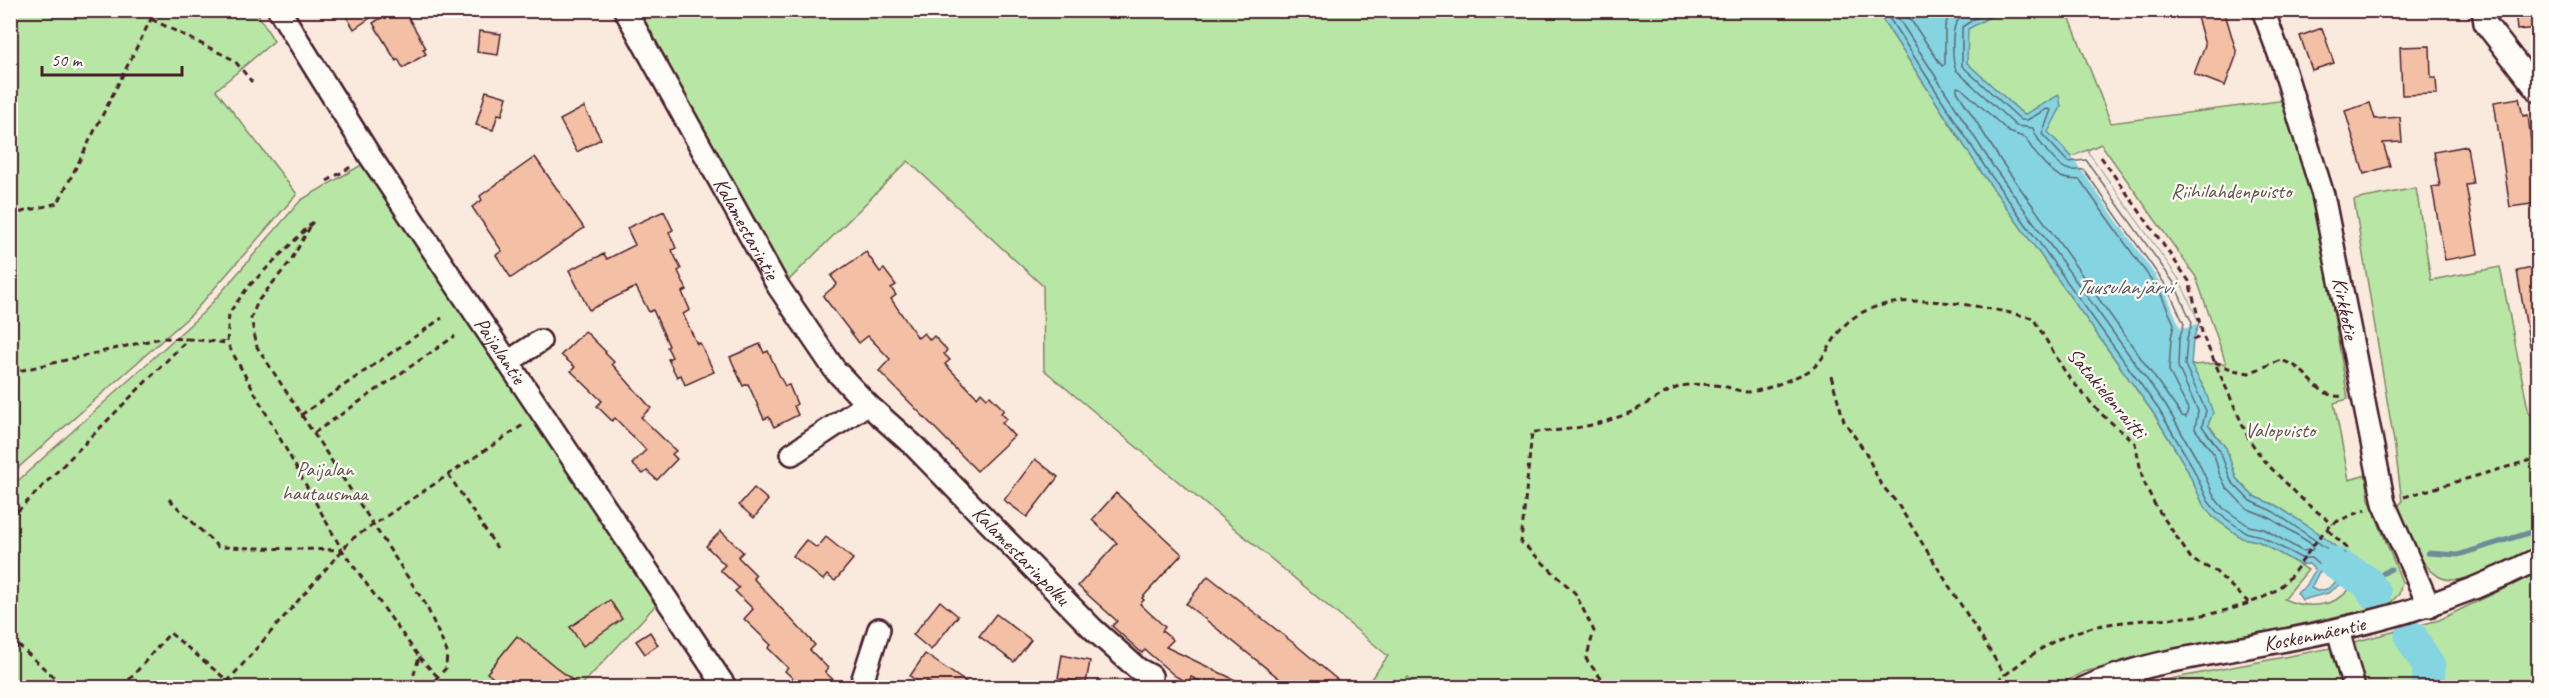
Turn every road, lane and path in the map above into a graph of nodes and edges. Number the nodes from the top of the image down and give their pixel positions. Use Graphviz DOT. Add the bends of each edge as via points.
graph roads {
  1 [pos="147,10"];
  2 [pos="160,10"];
  3 [pos="279,10"];
  4 [pos="625,10"];
  5 [pos="2263,10"];
  6 [pos="2483,10"];
  7 [pos="151,20"];
  8 [pos="252,82"];
  9 [pos="2538,91"];
  10 [pos="2101,157"];
  11 [pos="361,161"];
  12 [pos="327,181"];
  13 [pos="10,215"];
  14 [pos="442,318"];
  15 [pos="455,336"];
  16 [pos="2203,336"];
  17 [pos="188,339"];
  18 [pos="2193,340"];
  19 [pos="540,341"];
  20 [pos="227,343"];
  21 [pos="2214,361"];
  22 [pos="508,362"];
  23 [pos="10,374"];
  24 [pos="1831,376"];
  25 [pos="2362,393"];
  26 [pos="867,404"];
  27 [pos="542,412"];
  28 [pos="301,415"];
  29 [pos="894,428"];
  30 [pos="314,433"];
  31 [pos="792,454"];
  32 [pos="2538,458"];
  33 [pos="448,474"];
  34 [pos="169,499"];
  35 [pos="2390,501"];
  36 [pos="10,519"];
  37 [pos="374,523"];
  38 [pos="2333,524"];
  39 [pos="2328,530"];
  40 [pos="497,548"];
  41 [pos="342,550"];
  42 [pos="2344,553"];
  43 [pos="2538,559"];
  44 [pos="2249,603"];
  45 [pos="2429,606"];
  46 [pos="879,629"];
  47 [pos="2338,630"];
  48 [pos="10,638"];
  49 [pos="419,657"];
  50 [pos="2005,675"];
  51 [pos="438,676"];
  52 [pos="1151,676"];
  53 [pos="228,681"];
  54 [pos="66,687"];
  55 [pos="122,687"];
  56 [pos="222,687"];
  57 [pos="411,687"];
  58 [pos="428,687"];
  59 [pos="726,687"];
  60 [pos="860,687"];
  61 [pos="1600,687"];
  62 [pos="1989,687"];
  63 [pos="2084,687"];
  64 [pos="2354,687"];
  1 -- 7 [label="path"];
  2 -- 7 [label="path"];
  3 -- 22 [label="street, Paijalantie" via="369,156"];
  4 -- 26 [label="street, Kalamestarintie" via="778,286 835,370"];
  5 -- 25 [label="street, Kirkkotie" via="2323,195"];
  6 -- 9 [label="street" via="2485,23"];
  7 -- 8 [label="path" via="234,60"];
  7 -- 13 [label="path" via="58,203"];
  10 -- 16 [label="path" via="2189,281"];
  11 -- 12 [label="path"];
  14 -- 28 [label="path"];
  15 -- 30 [label="path"];
  16 -- 18 [label="path"];
  16 -- 21 [label="path"];
  17 -- 20 [label="path"];
  17 -- 23 [label="path" via="161,338"];
  17 -- 36 [label="path"];
  19 -- 22 [label="street"];
  20 -- 28 [label="path" via="229,313 248,287 313,222 290,262 258,301 251,318 256,346"];
  20 -- 41 [label="path"];
  21 -- 25 [label="path" via="2249,372 2281,360 2296,367 2325,394 2334,397"];
  21 -- 38 [label="path" via="2249,439 2263,460"];
  22 -- 27 [label="street, Paijalantie"];
  24 -- 50 [label="path" via="1844,421 1880,483 1897,503"];
  25 -- 35 [label="street, Kirkkotie"];
  26 -- 29 [label="street, Kalamestarintie"];
  26 -- 31 [label="street"];
  27 -- 33 [label="path"];
  27 -- 59 [label="street, Paijalantie"];
  28 -- 30 [label="path"];
  29 -- 52 [label="street, Kalamestarinpolku" via="1093,629"];
  30 -- 37 [label="path"];
  32 -- 35 [label="path, Koskenmäentie"];
  33 -- 37 [label="path"];
  33 -- 40 [label="path"];
  34 -- 41 [label="path" via="218,547"];
  35 -- 38 [label="path, Koskenmäentie"];
  35 -- 45 [label="street, Kirkkotie"];
  37 -- 41 [label="path"];
  37 -- 51 [label="path" via="426,605 447,652 446,668"];
  38 -- 39 [label="path, Koskenmäentie"];
  39 -- 42 [label="path" via="2343,542 2347,548"];
  39 -- 44 [label="path, Koskenmäentie" via="2277,589"];
  41 -- 49 [label="path"];
  41 -- 53 [label="path"];
  43 -- 45 [label="street, Koskenmäentie" via="2500,579"];
  44 -- 50 [label="path, Koskenmäentie" via="2205,615 2094,627 2073,633 2052,642"];
  44 -- 61 [label="path, Satakielenraitti" via="2215,571 2192,560 2155,505 2143,480 2135,443 2099,412 2067,375 2033,318 1969,304 1889,304 1865,310 1835,335 1826,354 1808,371 1777,383 1748,392 1714,384 1683,386 1628,413 1566,431 1532,432 1521,542 1575,593 1594,631 1586,659 1603,681"];
  45 -- 47 [label="street, Koskenmäentie"];
  46 -- 60 [label="street"];
  47 -- 63 [label="street, Koskenmäentie" via="2136,668"];
  47 -- 64 [label="street"];
  48 -- 54 [label="path"];
  49 -- 51 [label="path"];
  49 -- 57 [label="path"];
  50 -- 62 [label="path, Koskenmäentie"];
  51 -- 58 [label="path"];
  53 -- 55 [label="path" via="170,633"];
  53 -- 56 [label="path"];
}
